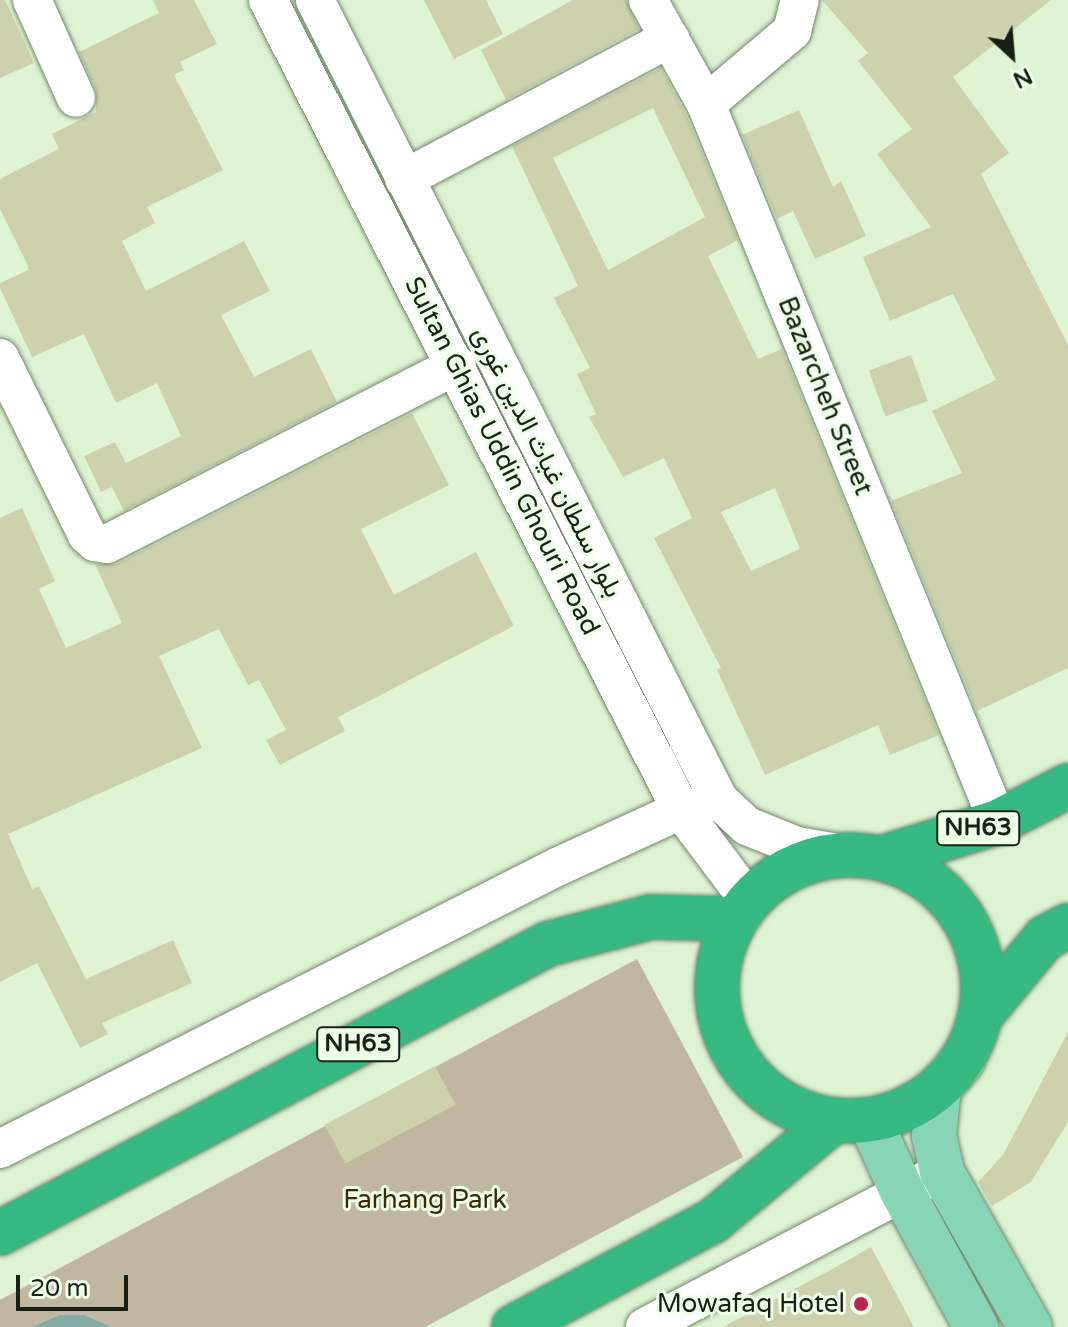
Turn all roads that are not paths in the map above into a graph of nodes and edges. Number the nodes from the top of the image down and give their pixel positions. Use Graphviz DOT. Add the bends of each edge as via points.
graph roads {
  1 [pos="32,0"];
  2 [pos="268,0"];
  3 [pos="315,0"];
  4 [pos="648,0"];
  5 [pos="800,0"];
  6 [pos="670,38"];
  7 [pos="76,98"];
  8 [pos="706,104"];
  9 [pos="404,179"];
  10 [pos="0,358"];
  11 [pos="457,365"];
  12 [pos="1068,786"];
  13 [pos="719,800"];
  14 [pos="681,810"];
  15 [pos="998,822"];
  16 [pos="862,856"];
  17 [pos="742,910"];
  18 [pos="1068,926"];
  19 [pos="981,1015"];
  20 [pos="963,1060"];
  21 [pos="851,1121"];
  22 [pos="0,1149"];
  23 [pos="942,1172"];
  24 [pos="903,1193"];
  25 [pos="0,1233"];
  26 [pos="514,1327"];
  27 [pos="645,1327"];
  28 [pos="976,1327"];
  29 [pos="1030,1327"];
  1 -- 7 [label="street"];
  2 -- 11 [label="street, Sultan Ghias Uddin Ghouri Road"];
  3 -- 9 [label="street, بلوار سلطان غیاث الدین غوری"];
  4 -- 6 [label="street, Bazarcheh Street"];
  5 -- 8 [label="street" via="792,31"];
  6 -- 8 [label="street, Bazarcheh Street"];
  6 -- 9 [label="street"];
  8 -- 15 [label="street, Bazarcheh Street"];
  9 -- 13 [label="street, بلوار سلطان غیاث الدین غوری"];
  10 -- 11 [label="street" via="87,535 107,544"];
  11 -- 14 [label="street, Sultan Ghias Uddin Ghouri Road"];
  12 -- 15 [label="highway, NH63"];
  13 -- 14 [label="street"];
  13 -- 16 [label="street, بلوار سلطان غیاث الدین غوری" via="747,826 797,846"];
  14 -- 17 [label="street, Sultan Ghias Uddin Ghouri Road"];
  14 -- 22 [label="street" via="352,968"];
  15 -- 16 [label="highway, NH63"];
  16 -- 17 [label="highway" via="808,861 775,876"];
  16 -- 19 [label="highway" via="920,874 951,900 973,934 984,974"];
  17 -- 21 [label="highway" via="718,960 715,1004 728,1046 753,1083 789,1109"];
  17 -- 25 [label="highway, NH63" via="651,917 548,944"];
  18 -- 19 [label="highway" via="1045,938"];
  19 -- 20 [label="highway"];
  20 -- 21 [label="highway" via="938,1090 906,1110"];
  20 -- 23 [label="main road" via="939,1089 934,1136"];
  21 -- 24 [label="main road"];
  21 -- 26 [label="highway" via="714,1220"];
  23 -- 24 [label="street"];
  23 -- 29 [label="main road"];
  24 -- 27 [label="street"];
  24 -- 28 [label="main road"];
}
